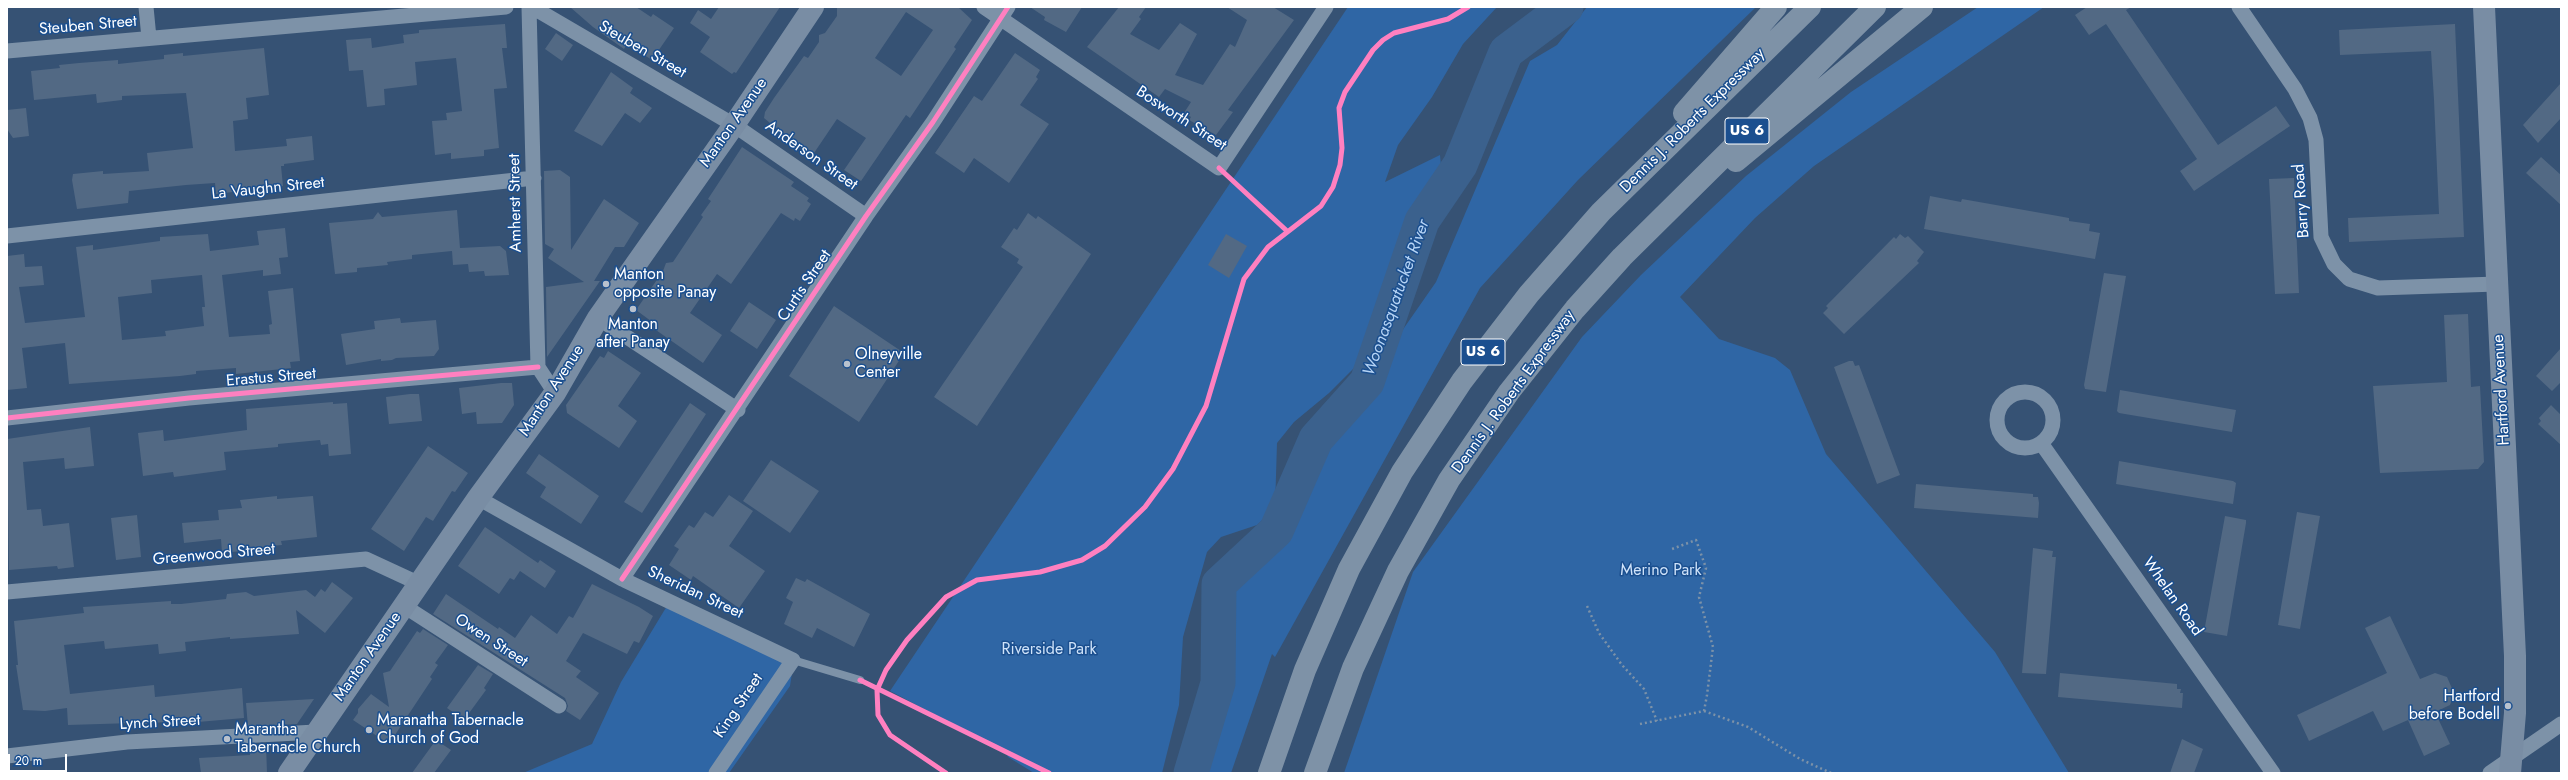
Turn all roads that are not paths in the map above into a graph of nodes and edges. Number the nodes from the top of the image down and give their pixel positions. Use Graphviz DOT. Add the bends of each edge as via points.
graph roads {
  1 [pos="146,7"];
  2 [pos="506,7"];
  3 [pos="529,7"];
  4 [pos="532,7"];
  5 [pos="813,7"];
  6 [pos="984,7"];
  7 [pos="1326,7"];
  8 [pos="1776,7"];
  9 [pos="1810,7"];
  10 [pos="1875,7"];
  11 [pos="1922,7"];
  12 [pos="2239,7"];
  13 [pos="2484,7"];
  14 [pos="1004,12"];
  15 [pos="149,38"];
  16 [pos="7,51"];
  17 [pos="734,125"];
  18 [pos="534,178"];
  19 [pos="1602,212"];
  20 [pos="866,216"];
  21 [pos="7,236"];
  22 [pos="1622,257"];
  23 [pos="2497,284"];
  24 [pos="598,318"];
  25 [pos="538,367"];
  26 [pos="555,393"];
  27 [pos="738,410"];
  28 [pos="7,418"];
  29 [pos="2041,442"];
  30 [pos="478,498"];
  31 [pos="622,579"];
  32 [pos="420,584"];
  33 [pos="7,592"];
  34 [pos="404,606"];
  35 [pos="793,660"];
  36 [pos="860,680"];
  37 [pos="559,706"];
  38 [pos="2561,724"];
  39 [pos="316,732"];
  40 [pos="7,756"];
  41 [pos="2510,766"];
  42 [pos="289,773"];
  43 [pos="716,773"];
  44 [pos="1269,773"];
  45 [pos="1315,773"];
  46 [pos="2273,773"];
  47 [pos="2490,773"];
  1 -- 15 [label="street"];
  2 -- 15 [label="street, Steuben Street"];
  3 -- 18 [label="street, Amherst Street"];
  4 -- 17 [label="street, Steuben Street"];
  5 -- 17 [label="main road, Manton Avenue"];
  6 -- 14 [label="street, Bosworth Street"];
  7 -- 14 [label="street, Bosworth Street" via="1219,168"];
  8 -- 19 [label="highway" via="1719,70"];
  9 -- 19 [label="highway, Dennis J. Roberts Expressway / US 6"];
  10 -- 22 [label="highway, Dennis J. Roberts Expressway / US 6"];
  11 -- 22 [label="highway"];
  12 -- 23 [label="street, Barry Road" via="2295,89 2310,118 2316,140 2321,237 2334,264 2349,279 2378,288"];
  13 -- 23 [label="main road, Hartford Avenue"];
  14 -- 20 [label="street, Curtis Street" via="933,122"];
  15 -- 16 [label="street, Steuben Street"];
  17 -- 20 [label="street, Anderson Street"];
  17 -- 24 [label="main road, Manton Avenue"];
  18 -- 21 [label="street, La Vaughn Street"];
  18 -- 25 [label="street, Amherst Street"];
  19 -- 44 [label="highway, Dennis J. Roberts Expressway / US 6" via="1553,266 1488,345 1402,472 1359,550 1319,635"];
  20 -- 27 [label="street, Curtis Street"];
  22 -- 45 [label="highway, Dennis J. Roberts Expressway / US 6" via="1574,309 1530,364 1468,450 1431,509 1353,668"];
  23 -- 41 [label="main road, Hartford Avenue" via="2515,674"];
  24 -- 26 [label="main road, Manton Avenue"];
  24 -- 27 [label="street"];
  25 -- 26 [label="street"];
  25 -- 28 [label="street, Erastus Street" via="189,398"];
  26 -- 30 [label="main road, Manton Avenue"];
  27 -- 31 [label="street, Curtis Street"];
  29 -- 46 [label="street, Whelan Road"];
  30 -- 31 [label="street, Sheridan Street"];
  30 -- 32 [label="main road, Manton Avenue"];
  31 -- 35 [label="street, Sheridan Street"];
  32 -- 33 [label="street, Greenwood Street" via="366,559"];
  32 -- 34 [label="main road, Manton Avenue"];
  34 -- 37 [label="street, Owen Street"];
  34 -- 39 [label="main road, Manton Avenue"];
  35 -- 36 [label="lane"];
  35 -- 43 [label="street, King Street"];
  38 -- 41 [label="street"];
  39 -- 40 [label="street, Lynch Street" via="127,742"];
  39 -- 42 [label="main road, Manton Avenue"];
  41 -- 47 [label="street"];
}
